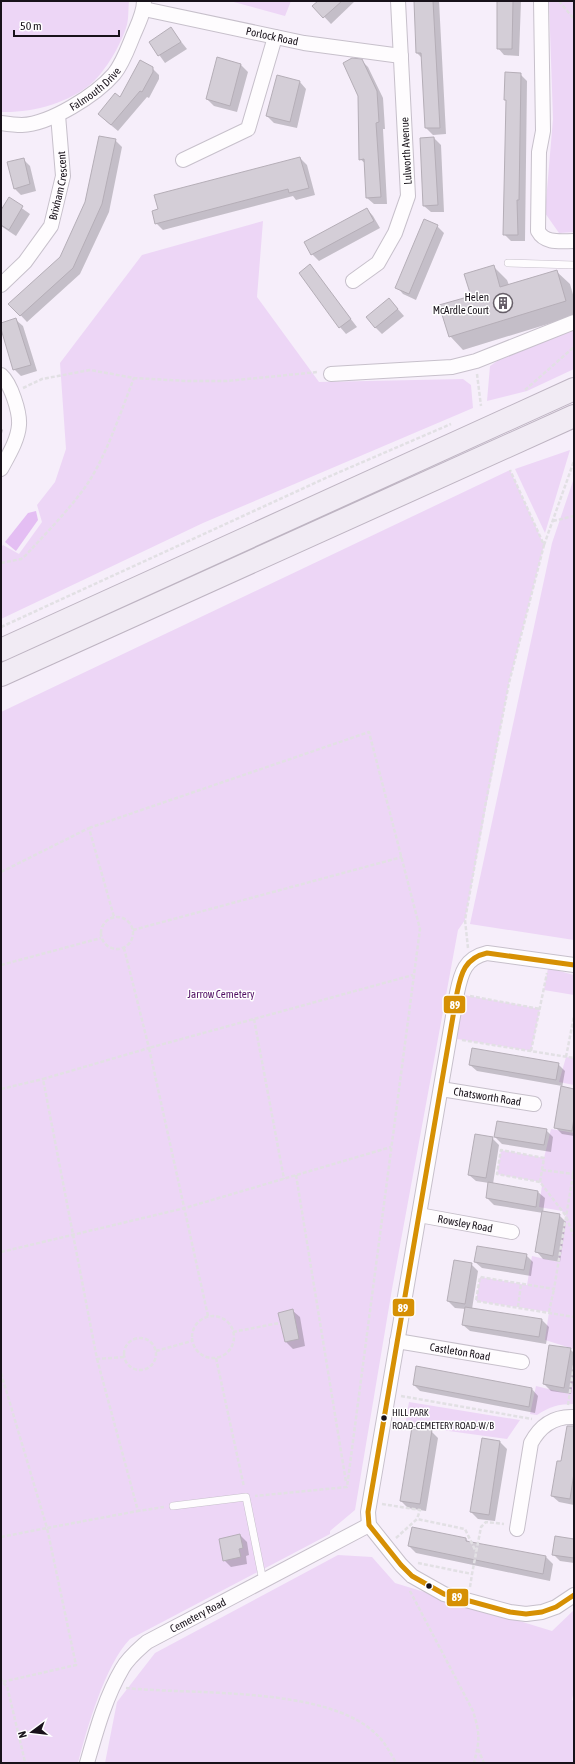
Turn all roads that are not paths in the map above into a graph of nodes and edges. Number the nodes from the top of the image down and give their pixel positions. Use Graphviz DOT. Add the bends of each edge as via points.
graph roads {
  1 [pos="398,1"];
  2 [pos="541,1"];
  3 [pos="144,5"];
  4 [pos="275,37"];
  5 [pos="402,56"];
  6 [pos="58,114"];
  7 [pos="1,123"];
  8 [pos="183,160"];
  9 [pos="574,241"];
  10 [pos="508,263"];
  11 [pos="574,265"];
  12 [pos="353,281"];
  13 [pos="1,285"];
  14 [pos="574,322"];
  15 [pos="331,374"];
  16 [pos="1,375"];
  17 [pos="574,378"];
  18 [pos="574,389"];
  19 [pos="574,416"];
  20 [pos="574,428"];
  21 [pos="434,452"];
  22 [pos="1,469"];
  23 [pos="445,474"];
  24 [pos="1,650"];
  25 [pos="1,675"];
  26 [pos="574,965"];
  27 [pos="441,1089"];
  28 [pos="534,1104"];
  29 [pos="419,1215"];
  30 [pos="512,1232"];
  31 [pos="398,1341"];
  32 [pos="522,1362"];
  33 [pos="570,1417"];
  34 [pos="173,1506"];
  35 [pos="369,1525"];
  36 [pos="518,1527"];
  37 [pos="263,1581"];
  38 [pos="574,1595"];
  39 [pos="87,1763"];
  1 -- 5 [label="street, Lulworth Avenue"];
  2 -- 9 [label="street" via="543,131 539,152 538,231 541,238 546,240"];
  3 -- 4 [label="street, Porlock Road"];
  3 -- 6 [label="street, Falmouth Drive" via="128,49 114,74 82,102"];
  4 -- 5 [label="street, Porlock Road"];
  4 -- 8 [label="street" via="248,129"];
  5 -- 12 [label="street, Lulworth Avenue" via="408,196 395,233 378,263"];
  6 -- 7 [label="street, Falmouth Drive" via="24,125"];
  6 -- 13 [label="street, Brixham Crescent" via="63,176 51,226 24,262"];
  10 -- 11 [label="lane"];
  14 -- 15 [label="street" via="476,361 439,368"];
  16 -- 22 [label="street" via="12,393 19,425 12,449"];
  17 -- 21 [label="highway"];
  18 -- 21 [label="highway"];
  19 -- 23 [label="highway"];
  20 -- 23 [label="highway"];
  21 -- 24 [label="highway"];
  23 -- 25 [label="highway"];
  26 -- 27 [label="street" via="486,952 470,960 464,968 457,993"];
  27 -- 28 [label="street, Chatsworth Road"];
  27 -- 29 [label="street"];
  29 -- 30 [label="street, Rowsley Road"];
  29 -- 31 [label="street"];
  31 -- 32 [label="street, Castleton Road"];
  31 -- 35 [label="street" via="368,1512"];
  33 -- 36 [label="street" via="550,1422 536,1433 531,1443"];
  34 -- 37 [label="lane" via="246,1497"];
  35 -- 37 [label="street, Cemetery Road"];
  35 -- 38 [label="street" via="412,1576 444,1594 526,1614 556,1607"];
  37 -- 39 [label="street, Cemetery Road" via="147,1642 133,1655 122,1668 110,1696"];
}
